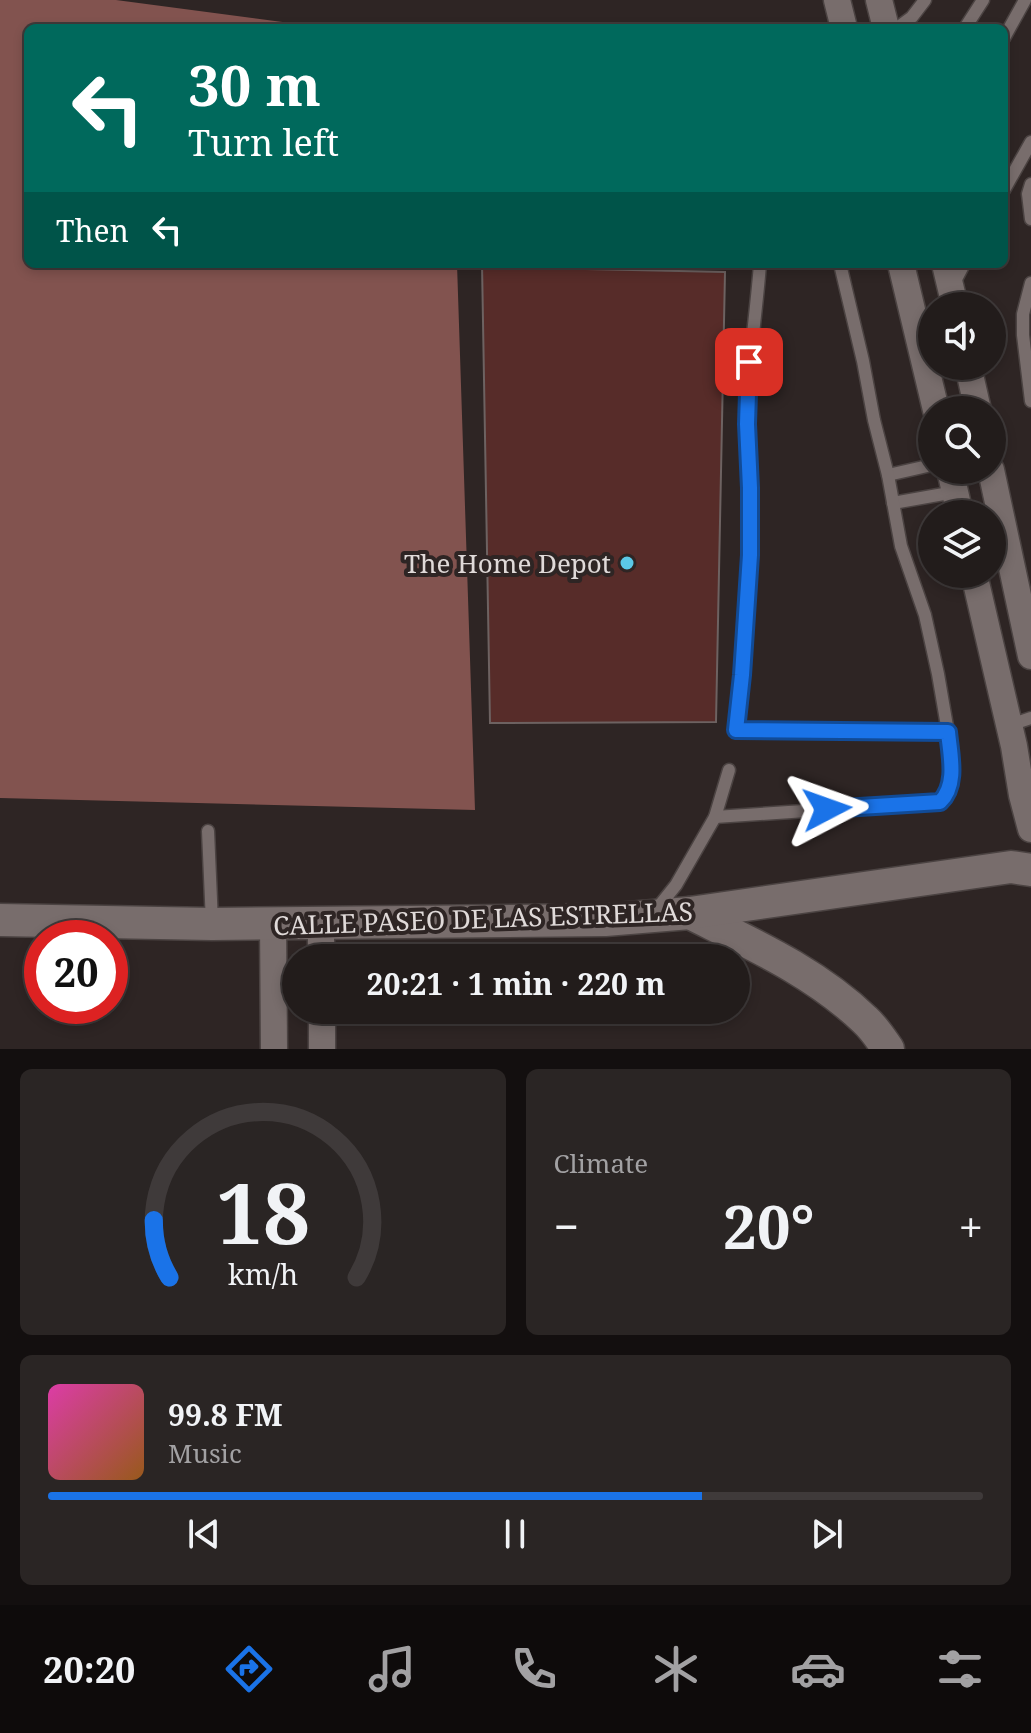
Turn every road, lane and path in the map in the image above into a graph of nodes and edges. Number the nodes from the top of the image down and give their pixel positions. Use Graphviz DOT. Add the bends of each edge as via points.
graph roads {
  1 [pos="837,0"];
  2 [pos="879,0"];
  3 [pos="925,0"];
  4 [pos="983,0"];
  5 [pos="1025,0"];
  6 [pos="843,24"];
  7 [pos="885,24"];
  8 [pos="902,24"];
  9 [pos="968,24"];
  10 [pos="1008,31"];
  11 [pos="1031,142"];
  12 [pos="1008,183"];
  13 [pos="1031,184"];
  14 [pos="1031,219"];
  15 [pos="760,268"];
  16 [pos="841,268"];
  17 [pos="902,268"];
  18 [pos="961,268"];
  19 [pos="1031,283"];
  20 [pos="950,286"];
  21 [pos="959,380"];
  22 [pos="933,396"];
  23 [pos="936,396"];
  24 [pos="1031,401"];
  25 [pos="918,468"];
  26 [pos="888,475"];
  27 [pos="994,484"];
  28 [pos="955,492"];
  29 [pos="893,503"];
  30 [pos="978,588"];
  31 [pos="1031,656"];
  32 [pos="948,732"];
  33 [pos="1019,733"];
  34 [pos="729,770"];
  35 [pos="715,817"];
  36 [pos="1031,829"];
  37 [pos="208,831"];
  38 [pos="1024,865"];
  39 [pos="690,913"];
  40 [pos="651,916"];
  41 [pos="0,920"];
  42 [pos="212,924"];
  43 [pos="273,924"];
  44 [pos="321,924"];
  45 [pos="321,944"];
  46 [pos="322,1024"];
  47 [pos="274,1049"];
  48 [pos="322,1049"];
  49 [pos="888,1049"];
  1 -- 6 [label="street"];
  2 -- 7 [label="street"];
  3 -- 8 [label="lane"];
  4 -- 9 [label="lane"];
  5 -- 10 [label="lane"];
  11 -- 12 [label="lane"];
  13 -- 14 [label="lane"];
  15 -- 32 [label="lane" via="749,362 750,555 736,730"];
  16 -- 26 [label="lane"];
  17 -- 22 [label="street"];
  18 -- 20 [label="lane"];
  19 -- 24 [label="lane" via="1023,314"];
  21 -- 23 [label="street"];
  25 -- 26 [label="lane"];
  26 -- 29 [label="lane"];
  27 -- 31 [label="street"];
  28 -- 29 [label="lane"];
  29 -- 32 [label="lane" via="901,546 925,615"];
  30 -- 33 [label="street"];
  32 -- 35 [label="lane" via="952,772 947,796 940,802"];
  33 -- 36 [label="street" via="1022,795"];
  34 -- 35 [label="lane"];
  35 -- 40 [label="lane" via="676,885"];
  37 -- 42 [label="lane"];
  38 -- 39 [label="street, CALLE PASEO DE LAS ESTRELLAS"];
  39 -- 40 [label="street, CALLE PASEO DE LAS ESTRELLAS"];
  39 -- 49 [label="street" via="825,985 867,1021"];
  40 -- 44 [label="street, CALLE PASEO DE LAS ESTRELLAS"];
  41 -- 42 [label="street, CALLE PASEO DE LAS ESTRELLAS"];
  42 -- 43 [label="street, CALLE PASEO DE LAS ESTRELLAS"];
  43 -- 44 [label="street, CALLE PASEO DE LAS ESTRELLAS"];
  43 -- 47 [label="street"];
  44 -- 45 [label="street"];
  46 -- 48 [label="street"];
}
